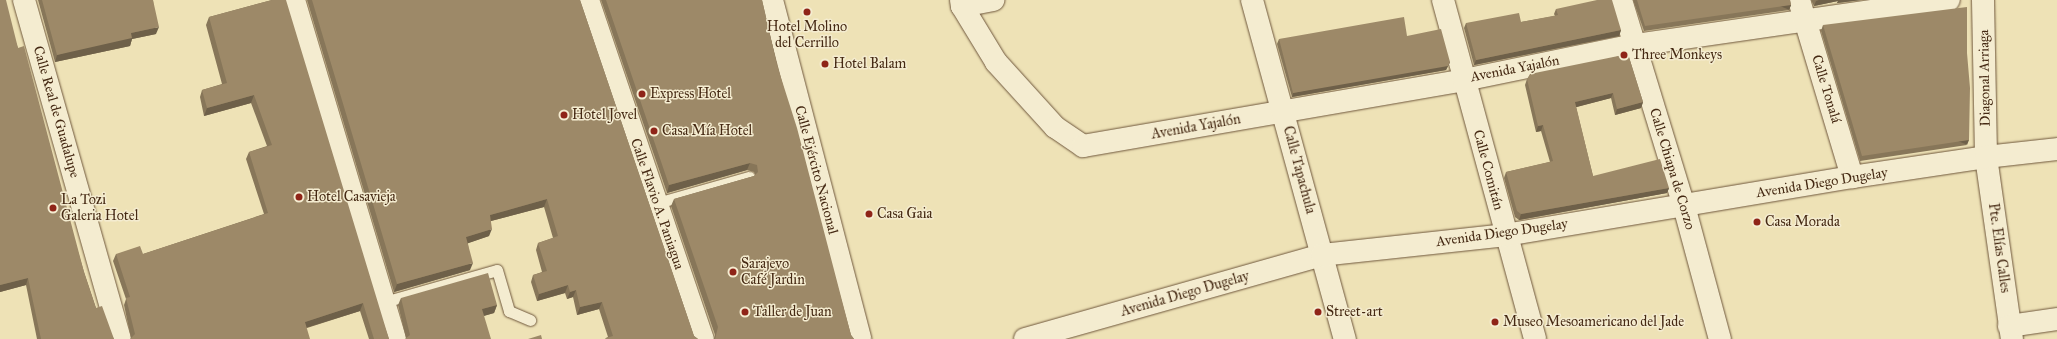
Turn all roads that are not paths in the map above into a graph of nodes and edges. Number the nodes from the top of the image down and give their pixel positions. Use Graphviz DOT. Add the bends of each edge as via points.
graph roads {
  1 [pos="24,0"];
  2 [pos="294,0"];
  3 [pos="588,0"];
  4 [pos="772,0"];
  5 [pos="993,0"];
  6 [pos="1252,0"];
  7 [pos="1443,0"];
  8 [pos="1621,0"];
  9 [pos="1949,0"];
  10 [pos="1983,0"];
  11 [pos="962,3"];
  12 [pos="1802,10"];
  13 [pos="1635,45"];
  14 [pos="1464,80"];
  15 [pos="1283,112"];
  16 [pos="2057,149"];
  17 [pos="1986,157"];
  18 [pos="749,177"];
  19 [pos="1852,177"];
  20 [pos="657,203"];
  21 [pos="1684,206"];
  22 [pos="1505,235"];
  23 [pos="1322,255"];
  24 [pos="384,302"];
  25 [pos="2057,319"];
  26 [pos="530,320"];
  27 [pos="2011,332"];
  28 [pos="120,339"];
  29 [pos="395,339"];
  30 [pos="703,339"];
  31 [pos="860,339"];
  32 [pos="1025,339"];
  33 [pos="1345,339"];
  34 [pos="1535,339"];
  35 [pos="1720,339"];
  1 -- 28 [label="street, Calle Real de Guadalupe"];
  2 -- 24 [label="street"];
  3 -- 20 [label="street, Calle Flavio A. Paniagua"];
  4 -- 31 [label="street, Calle Ejército Nacional"];
  5 -- 11 [label="street"];
  6 -- 15 [label="street, Calle Tapachula"];
  7 -- 14 [label="street, Calle Comitán"];
  8 -- 13 [label="street, Calle Chiapa de Corzo"];
  9 -- 12 [label="street, Avenida Yajalón"];
  10 -- 17 [label="street, Diagonal Arriaga"];
  11 -- 15 [label="street, Avenida Yajalón" via="996,62 1055,127 1083,146"];
  12 -- 13 [label="street, Avenida Yajalón"];
  12 -- 19 [label="street, Calle Tonalá"];
  13 -- 14 [label="street, Avenida Yajalón"];
  13 -- 21 [label="street, Calle Chiapa de Corzo"];
  14 -- 15 [label="street, Avenida Yajalón"];
  14 -- 22 [label="street, Calle Comitán"];
  15 -- 23 [label="street, Calle Tapachula"];
  16 -- 17 [label="street, Avenida Diego Dugelay"];
  17 -- 19 [label="street, Avenida Diego Dugelay"];
  17 -- 27 [label="street, Pte. Elías Calles"];
  18 -- 20 [label="lane"];
  19 -- 21 [label="street, Avenida Diego Dugelay"];
  20 -- 30 [label="street, Calle Flavio A. Paniagua"];
  21 -- 22 [label="street, Avenida Diego Dugelay"];
  21 -- 35 [label="street, Calle Chiapa de Corzo"];
  22 -- 23 [label="street, Avenida Diego Dugelay"];
  22 -- 34 [label="street, Calle Comitán"];
  23 -- 32 [label="street, Avenida Diego Dugelay"];
  23 -- 33 [label="street, Calle Tapachula"];
  24 -- 26 [label="lane" via="497,270 509,311"];
  24 -- 29 [label="street"];
  25 -- 27 [label="street"];
}
